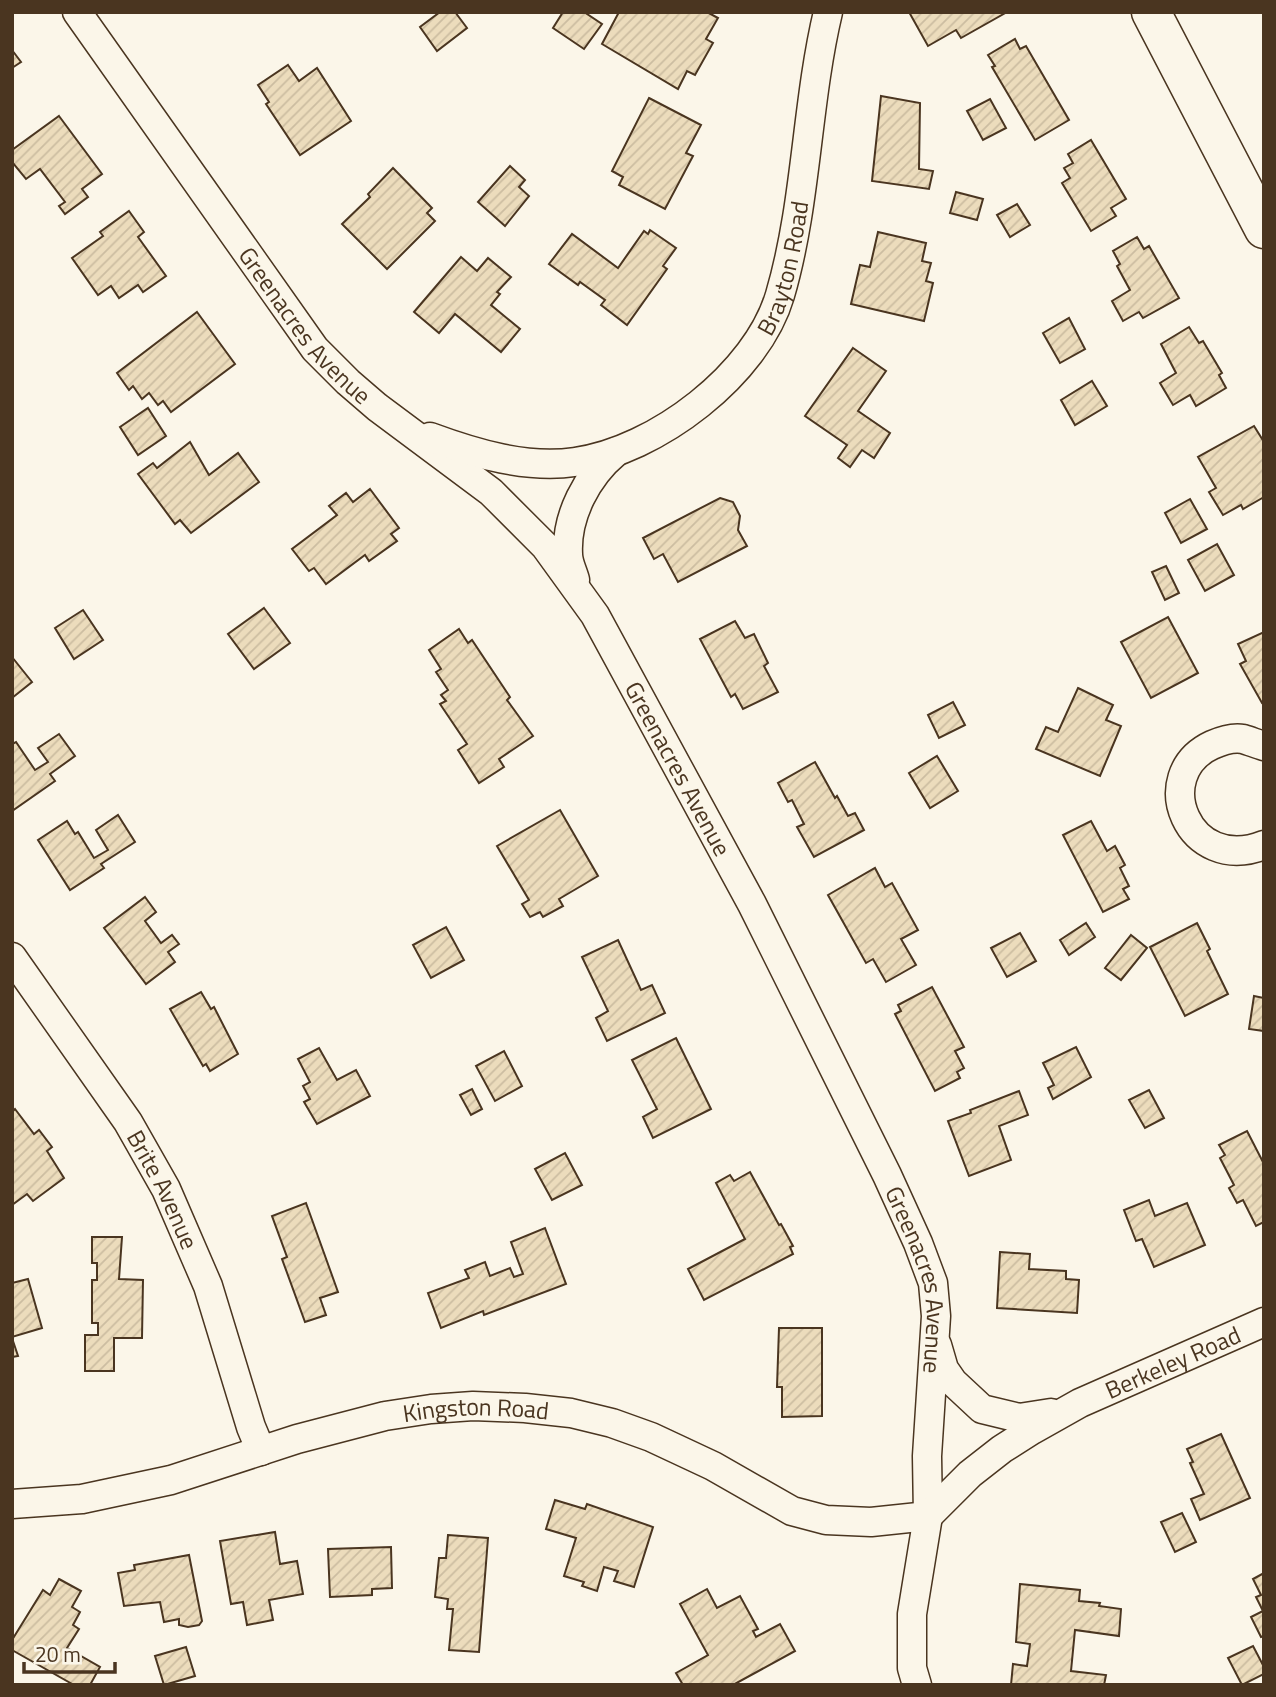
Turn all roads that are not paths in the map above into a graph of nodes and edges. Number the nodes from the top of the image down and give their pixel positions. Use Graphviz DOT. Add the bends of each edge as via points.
graph roads {
  1 [pos="828,12"];
  2 [pos="1151,12"];
  3 [pos="79,14"];
  4 [pos="1264,229"];
  5 [pos="404,427"];
  6 [pos="616,452"];
  7 [pos="579,594"];
  8 [pos="1264,747"];
  9 [pos="1264,845"];
  10 [pos="12,957"];
  11 [pos="1263,1324"];
  12 [pos="934,1336"];
  13 [pos="1080,1403"];
  14 [pos="261,1451"];
  15 [pos="12,1504"];
  16 [pos="928,1516"];
  17 [pos="917,1685"];
  1 -- 6 [label="street, Brayton Road" via="792,243 765,329 730,376 705,400"];
  2 -- 4 [label="street"];
  3 -- 5 [label="street, Greenacres Avenue" via="315,349 348,383"];
  5 -- 6 [label="street, Brayton Road" via="512,461 576,462"];
  5 -- 7 [label="street, Greenacres Avenue" via="491,492 545,546"];
  6 -- 7 [label="street, Brayton Road" via="591,478 575,515 568,556"];
  7 -- 12 [label="street, Greenacres Avenue" via="595,615 752,905 887,1175 933,1283"];
  8 -- 9 [label="street" via="1242,739 1205,748 1188,765 1180,799 1194,833 1210,845 1229,851"];
  10 -- 14 [label="street, Brite Avenue" via="128,1122 166,1189 208,1286"];
  11 -- 13 [label="street, Berkeley Road"];
  12 -- 13 [label="street, Berkeley Road" via="944,1369 982,1409 1019,1418"];
  12 -- 16 [label="street, Greenacres Avenue"];
  13 -- 16 [label="street, Berkeley Road" via="1002,1449"];
  14 -- 15 [label="street, Kingston Road" via="171,1480 82,1499"];
  14 -- 16 [label="street, Kingston Road" via="431,1409 525,1408 571,1413 651,1437 792,1511 826,1520 871,1522"];
  16 -- 17 [label="street, Greenacres Avenue" via="912,1614 912,1668"];
}
